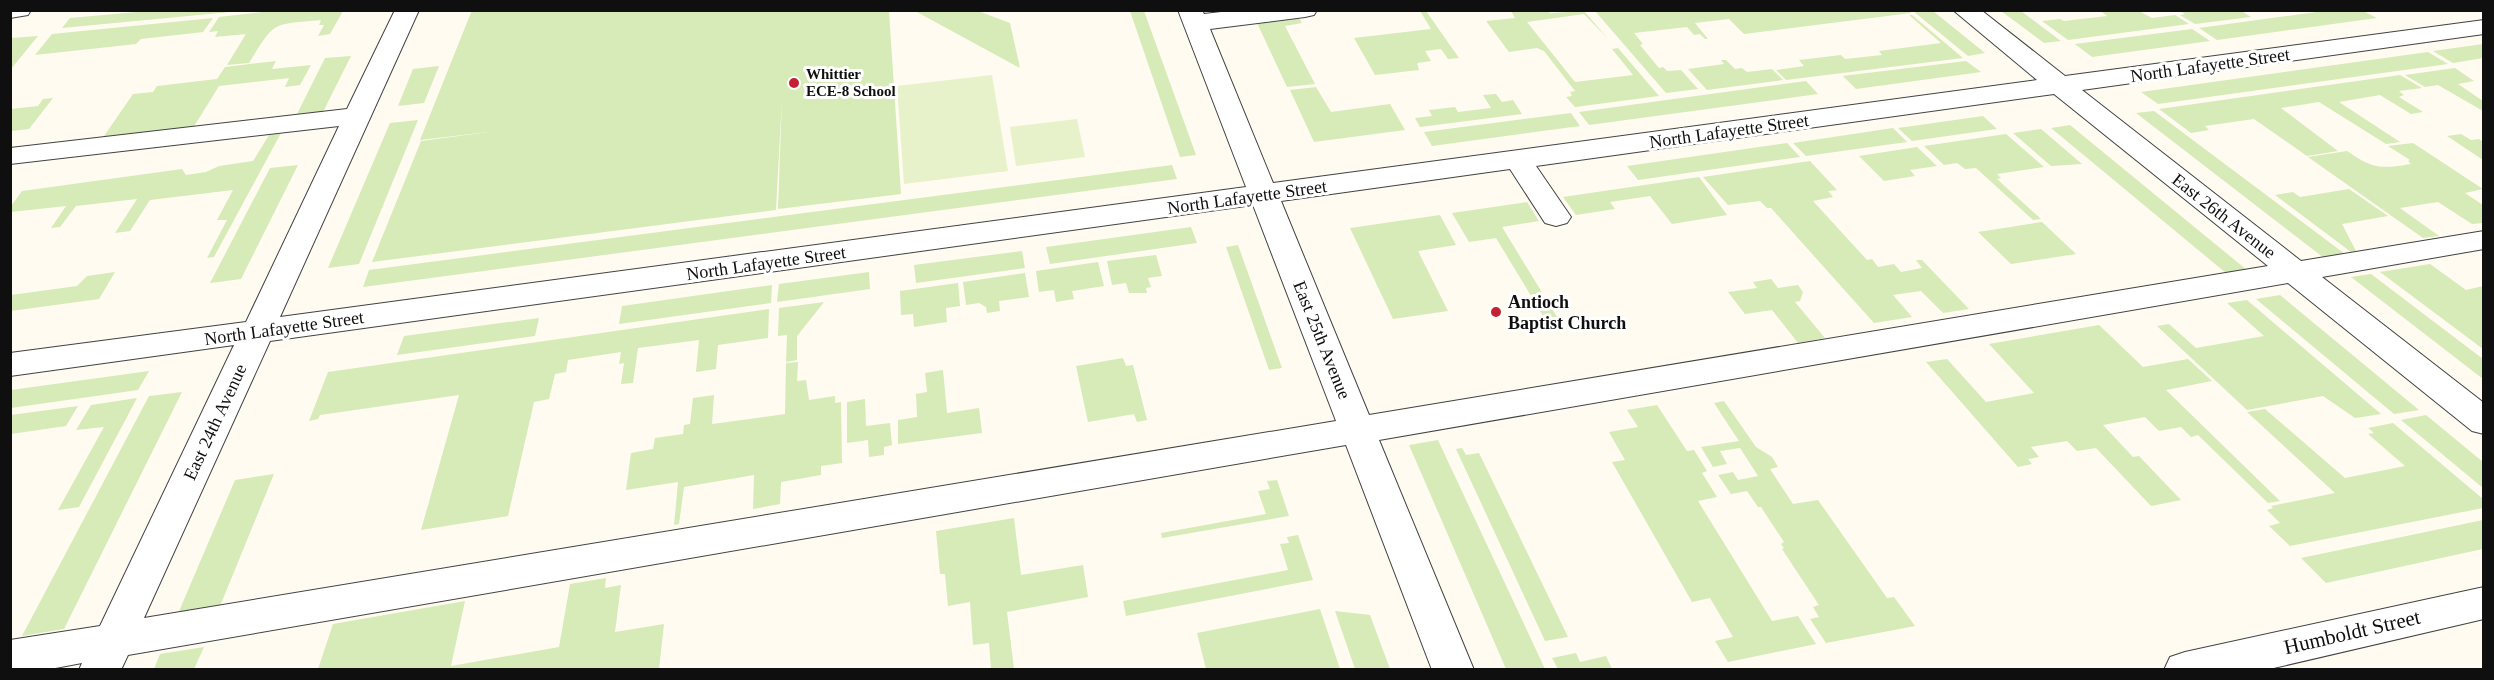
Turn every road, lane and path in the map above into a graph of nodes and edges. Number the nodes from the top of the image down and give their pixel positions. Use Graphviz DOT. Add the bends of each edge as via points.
graph roads {
  1 [pos="19,10"];
  2 [pos="407,10"];
  3 [pos="1305,10"];
  4 [pos="1965,10"];
  5 [pos="10,11"];
  6 [pos="1192,17"];
  7 [pos="2484,27"];
  8 [pos="2060,85"];
  9 [pos="358,116"];
  10 [pos="10,156"];
  11 [pos="1518,159"];
  12 [pos="1264,195"];
  13 [pos="1556,217"];
  14 [pos="2484,240"];
  15 [pos="2295,272"];
  16 [pos="257,332"];
  17 [pos="10,365"];
  18 [pos="2484,422"];
  19 [pos="1358,431"];
  20 [pos="2484,603"];
  21 [pos="106,655"];
  22 [pos="10,658"];
  23 [pos="1454,669"];
  24 [pos="2185,669"];
  1 -- 5 [label="street"];
  2 -- 9 [label="street, East 24th Avenue"];
  3 -- 6 [label="street"];
  4 -- 8 [label="street, East 26th Avenue"];
  6 -- 12 [label="street, East 25th Avenue"];
  7 -- 8 [label="street, North Lafayette Street"];
  8 -- 11 [label="street, North Lafayette Street"];
  8 -- 15 [label="street, East 26th Avenue"];
  9 -- 10 [label="street"];
  9 -- 16 [label="street, East 24th Avenue"];
  11 -- 12 [label="street, North Lafayette Street"];
  11 -- 13 [label="street"];
  12 -- 16 [label="street, North Lafayette Street"];
  12 -- 19 [label="street, East 25th Avenue"];
  14 -- 15 [label="street"];
  15 -- 18 [label="street, East 26th Avenue"];
  15 -- 19 [label="street"];
  16 -- 17 [label="street, North Lafayette Street"];
  16 -- 21 [label="street, East 24th Avenue"];
  19 -- 21 [label="street"];
  19 -- 23 [label="street, East 25th Avenue"];
  20 -- 24 [label="street, Humboldt Street"];
  21 -- 22 [label="street"];
}
